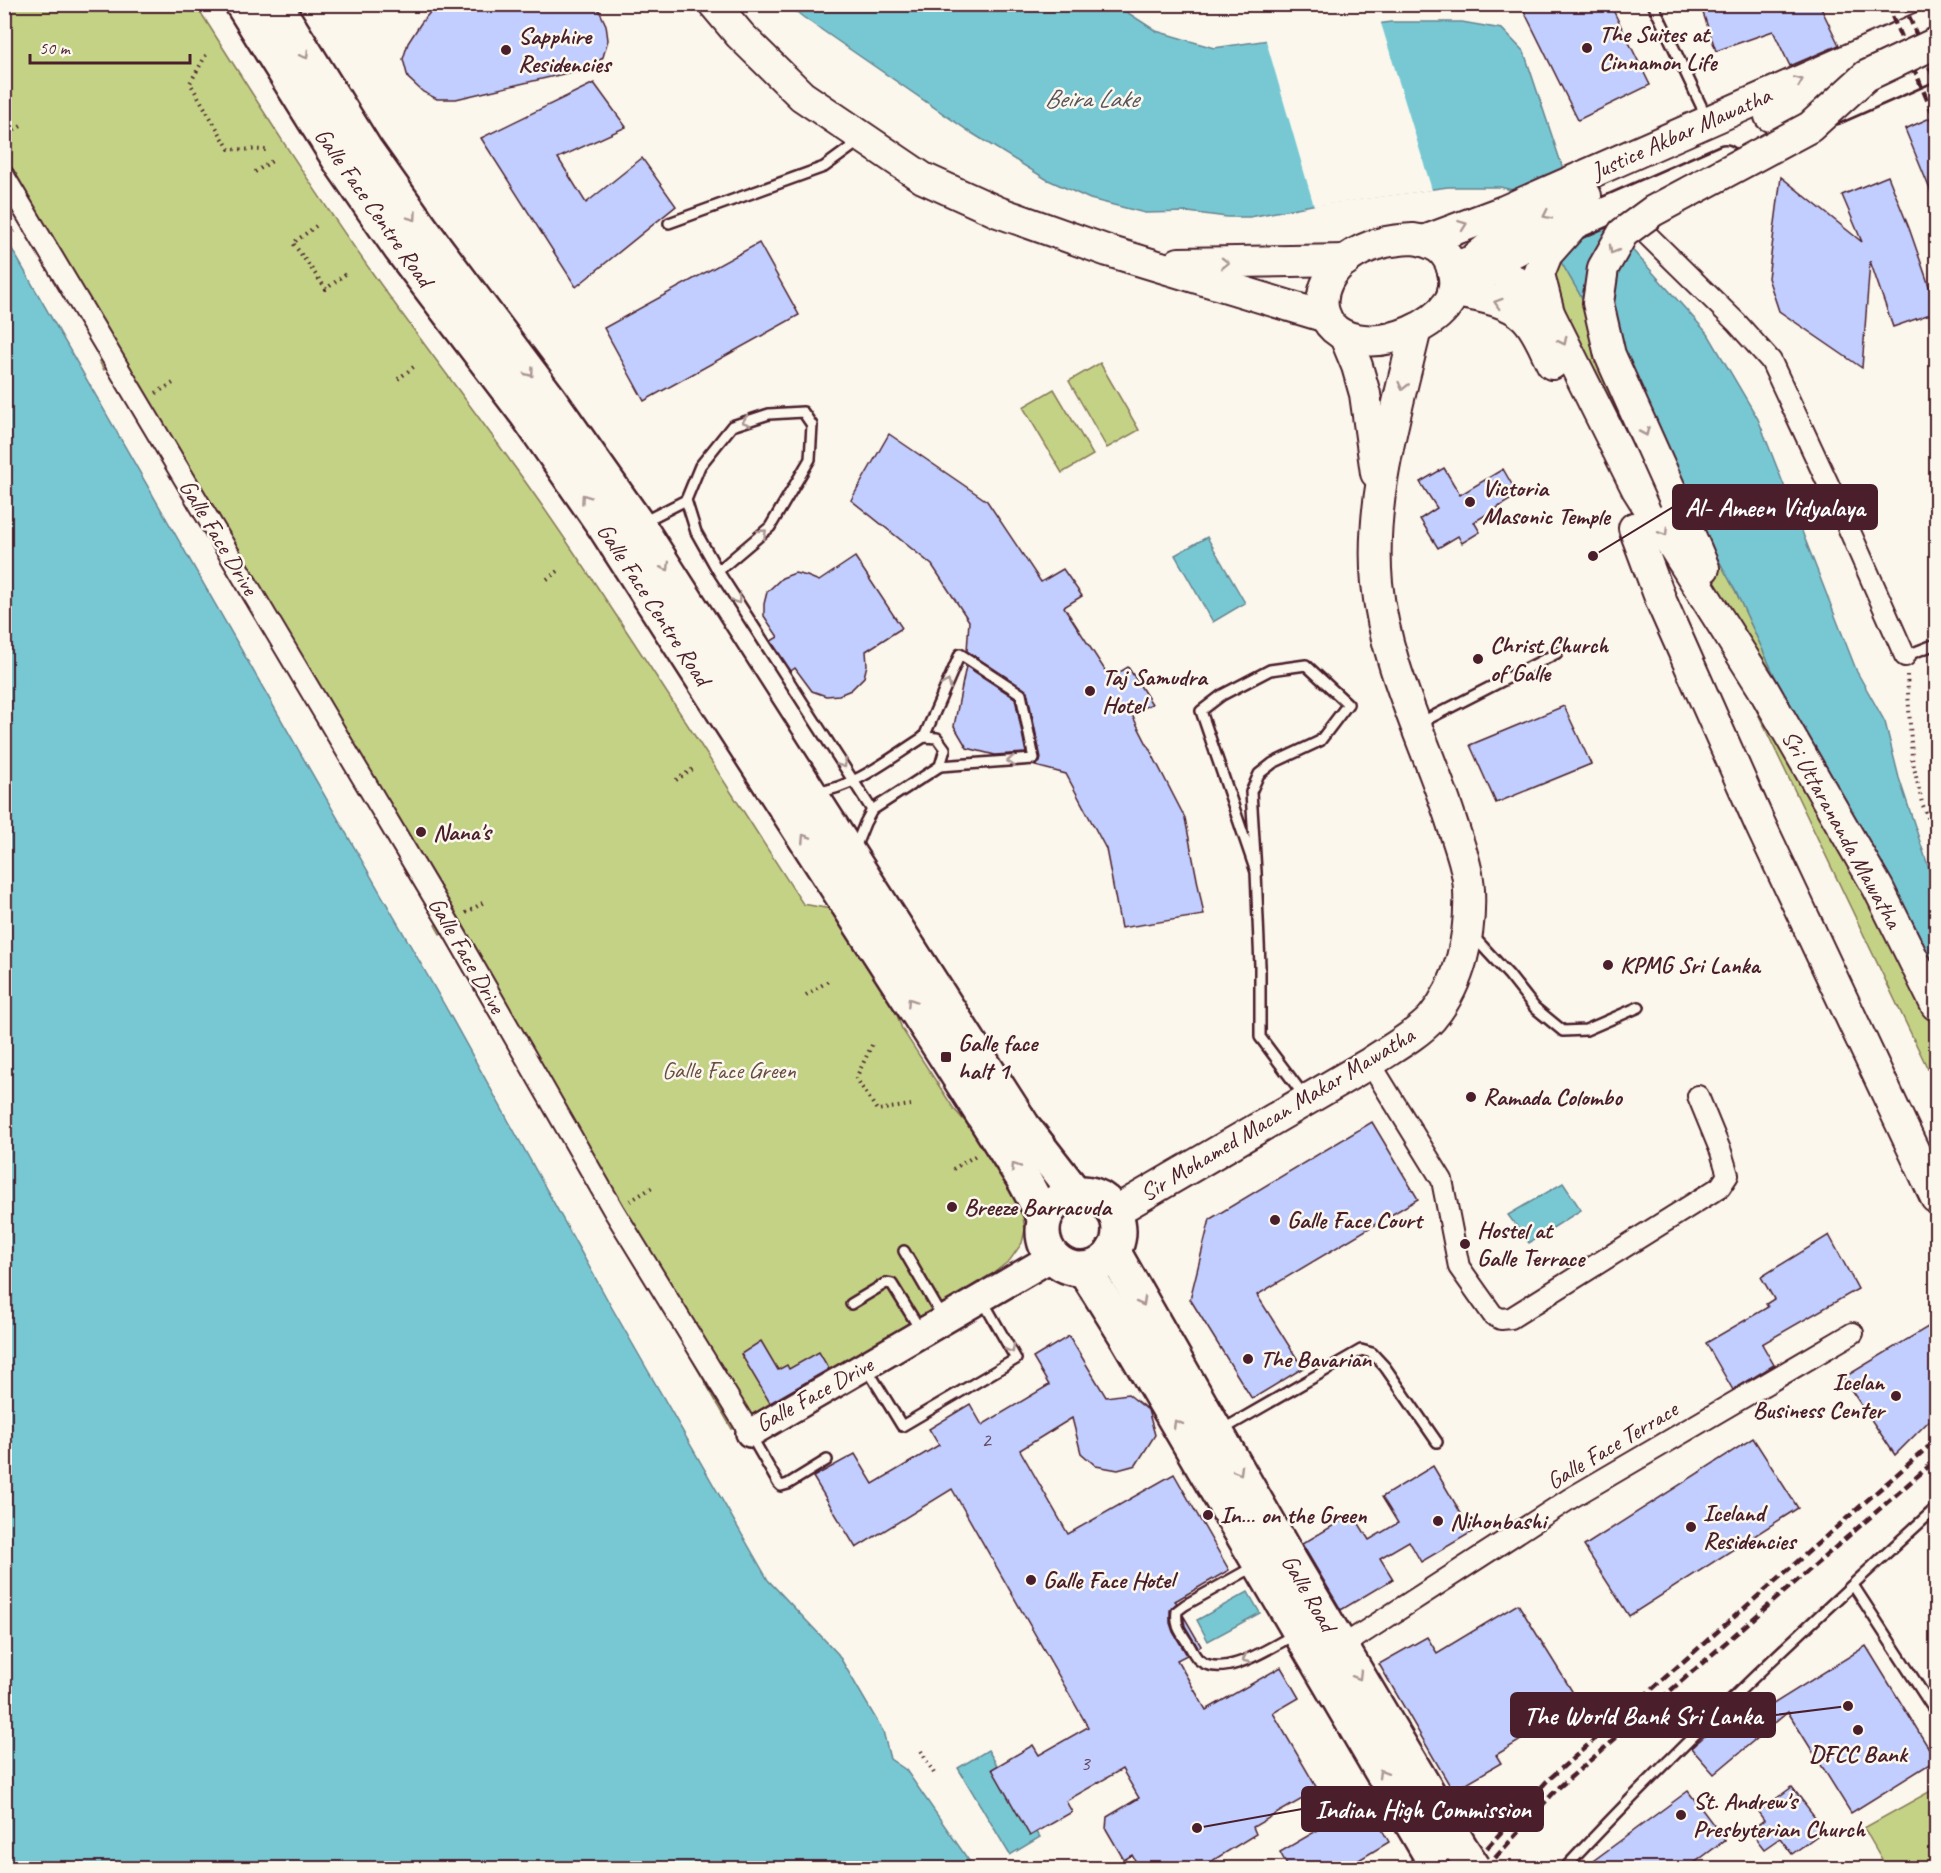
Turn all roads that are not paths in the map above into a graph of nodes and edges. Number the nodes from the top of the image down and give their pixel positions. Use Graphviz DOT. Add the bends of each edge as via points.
graph roads {
  1 [pos="242,4"];
  2 [pos="275,4"];
  3 [pos="714,4"];
  4 [pos="1653,4"];
  5 [pos="1936,21"];
  6 [pos="1936,43"];
  7 [pos="1936,65"];
  8 [pos="1866,76"];
  9 [pos="1708,120"];
  10 [pos="863,139"];
  11 [pos="4,176"];
  12 [pos="1617,207"];
  13 [pos="669,223"];
  14 [pos="1571,227"];
  15 [pos="1512,231"];
  16 [pos="1424,240"];
  17 [pos="1346,260"];
  18 [pos="1146,263"];
  19 [pos="1458,273"];
  20 [pos="1549,313"];
  21 [pos="1335,327"];
  22 [pos="1416,329"];
  23 [pos="538,407"];
  24 [pos="1379,494"];
  25 [pos="686,500"];
  26 [pos="638,525"];
  27 [pos="1634,528"];
  28 [pos="718,571"];
  29 [pos="1936,644"];
  30 [pos="1557,653"];
  31 [pos="1742,656"];
  32 [pos="1905,657"];
  33 [pos="1710,687"];
  34 [pos="1720,708"];
  35 [pos="1416,725"];
  36 [pos="924,737"];
  37 [pos="940,766"];
  38 [pos="853,781"];
  39 [pos="809,792"];
  40 [pos="872,810"];
  41 [pos="852,857"];
  42 [pos="1256,872"];
  43 [pos="1796,878"];
  44 [pos="1468,931"];
  45 [pos="1936,1005"];
  46 [pos="1640,1007"];
  47 [pos="1370,1063"];
  48 [pos="1896,1090"];
  49 [pos="1698,1096"];
  50 [pos="1307,1100"];
  51 [pos="1075,1193"];
  52 [pos="1936,1198"];
  53 [pos="1114,1212"];
  54 [pos="1044,1217"];
  55 [pos="904,1251"];
  56 [pos="1113,1251"];
  57 [pos="1052,1257"];
  58 [pos="1084,1269"];
  59 [pos="982,1299"];
  60 [pos="851,1304"];
  61 [pos="934,1326"];
  62 [pos="1853,1333"];
  63 [pos="866,1366"];
  64 [pos="750,1433"];
  65 [pos="1217,1433"];
  66 [pos="1437,1442"];
  67 [pos="828,1460"];
  68 [pos="1936,1508"];
  69 [pos="1258,1564"];
  70 [pos="1852,1585"];
  71 [pos="1298,1632"];
  72 [pos="1341,1647"];
  73 [pos="1936,1713"];
  74 [pos="1452,1862"];
  75 [pos="1565,1869"];
  1 -- 23 [label="highway, Galle Face Centre Road" via="343,166 400,248"];
  2 -- 23 [label="highway, Galle Face Centre Road, one-way" via="365,149"];
  3 -- 10 [label="main road" via="802,96"];
  4 -- 9 [label="lane"];
  9 -- 5 [label="main road, Justice Akbar Mawatha, one-way"];
  6 -- 8 [label="main road, Justice Akbar Mawatha, bridge"];
  7 -- 12 [label="street"];
  8 -- 15 [label="main road, Justice Akbar Mawatha, one-way" via="1702,144"];
  8 -- 31 [label="main road, one-way, bridge" via="1810,127 1653,211 1623,233 1603,268 1598,303 1610,355"];
  9 -- 15 [label="main road, Justice Akbar Mawatha" via="1592,172"];
  10 -- 13 [label="lane" via="824,167"];
  10 -- 18 [label="main road" via="923,178 998,212"];
  11 -- 64 [label="street, Galle Face Drive" via="449,923 614,1210"];
  12 -- 14 [label="street"];
  12 -- 32 [label="street, Justice Akbar Mawatha" via="1771,361"];
  14 -- 15 [label="street"];
  14 -- 20 [label="main road" via="1547,254 1539,274"];
  16 -- 15 [label="main road, Justice Akbar Mawatha, one-way"];
  15 -- 19 [label="main road, Justice Akbar Mawatha"];
  16 -- 17 [label="main road" via="1377,243"];
  16 -- 19 [label="main road" via="1439,249"];
  18 -- 17 [label="main road, one-way"];
  17 -- 21 [label="main road" via="1323,290 1322,305"];
  18 -- 21 [label="main road"];
  19 -- 20 [label="main road, Sri Uttarananda Mawatha" via="1500,271"];
  19 -- 22 [label="main road" via="1449,302"];
  27 -- 19 [label="main road, Sri Uttarananda Mawatha, one-way" via="1525,317"];
  20 -- 31 [label="main road, Sri Uttarananda Mawatha, one-way" via="1637,489"];
  21 -- 22 [label="main road" via="1364,340 1397,337"];
  21 -- 24 [label="main road, Sir Mohamed Macan Makar Mawatha" via="1357,366 1365,394"];
  22 -- 24 [label="main road, Sir Mohamed Macan Makar Mawatha, one-way"];
  23 -- 26 [label="highway, Galle Face Centre Road"];
  54 -- 23 [label="highway, Galle Face Centre Road, one-way" via="934,1037 604,526"];
  24 -- 35 [label="main road, Sir Mohamed Macan Makar Mawatha" via="1376,554 1381,612"];
  25 -- 26 [label="lane"];
  25 -- 28 [label="lane" via="696,532"];
  28 -- 25 [label="lane, one-way" via="771,527 810,459 812,425 803,412 769,414 732,426 700,466"];
  26 -- 39 [label="highway, Galle Face Centre Road, one-way"];
  27 -- 31 [label="main road, Sri Uttarananda Mawatha" via="1667,579"];
  27 -- 52 [label="main road" via="1662,603 1755,811"];
  28 -- 38 [label="lane, one-way"];
  29 -- 32 [label="lane"];
  30 -- 35 [label="lane"];
  31 -- 45 [label="main road, Sri Uttarananda Mawatha" via="1878,888"];
  33 -- 34 [label="lane"];
  35 -- 44 [label="main road, Sir Mohamed Macan Makar Mawatha" via="1460,850 1469,888"];
  36 -- 37 [label="lane" via="937,738 945,749"];
  36 -- 37 [label="lane, one-way" via="960,654 1021,694 1034,759"];
  36 -- 38 [label="lane"];
  37 -- 40 [label="lane"];
  38 -- 39 [label="lane" via="826,791"];
  38 -- 40 [label="lane"];
  39 -- 41 [label="highway, Galle Face Centre Road"];
  40 -- 41 [label="lane"];
  41 -- 51 [label="highway, Galle Face Centre Road" via="1023,1126"];
  42 -- 42 [label="lane" via="1201,711 1222,694 1270,670 1306,665 1348,704 1320,741 1273,763 1259,774 1251,792"];
  42 -- 50 [label="lane" via="1260,1037"];
  43 -- 48 [label="lane"];
  44 -- 46 [label="lane" via="1534,1008 1563,1031 1586,1030"];
  44 -- 47 [label="main road, Sir Mohamed Macan Makar Mawatha" via="1452,985 1431,1018"];
  47 -- 49 [label="street" via="1442,1179 1460,1267 1493,1315 1501,1320 1720,1187 1728,1175"];
  47 -- 50 [label="main road, Sir Mohamed Macan Makar Mawatha"];
  50 -- 53 [label="main road, Sir Mohamed Macan Makar Mawatha"];
  51 -- 53 [label="highway" via="1097,1196"];
  51 -- 54 [label="highway" via="1055,1202"];
  53 -- 56 [label="highway" via="1119,1233"];
  54 -- 57 [label="highway" via="1042,1236"];
  55 -- 61 [label="lane"];
  56 -- 58 [label="highway" via="1104,1261"];
  56 -- 65 [label="highway, Galle Road, one-way"];
  57 -- 58 [label="highway" via="1063,1265"];
  57 -- 59 [label="street, Galle Face Drive"];
  69 -- 58 [label="highway, Galle Road, one-way"];
  59 -- 61 [label="street, Galle Face Drive"];
  59 -- 63 [label="lane, one-way" via="1016,1359 902,1426"];
  60 -- 61 [label="lane" via="886,1283 892,1284"];
  61 -- 63 [label="street, Galle Face Drive"];
  62 -- 72 [label="street, Galle Face Terrace" via="1571,1498"];
  63 -- 64 [label="street, Galle Face Drive"];
  64 -- 67 [label="lane" via="781,1486"];
  65 -- 66 [label="lane" via="1361,1350 1372,1353 1385,1367"];
  65 -- 72 [label="highway, Galle Road, one-way"];
  68 -- 70 [label="lane"];
  69 -- 71 [label="highway, Galle Road"];
  71 -- 69 [label="lane, one-way" via="1220,1668 1198,1660 1176,1623 1177,1611 1185,1605"];
  70 -- 73 [label="lane"];
  70 -- 75 [label="lane" via="1693,1737"];
  74 -- 71 [label="highway, Galle Road, one-way"];
  72 -- 74 [label="highway, Galle Road, one-way"];
}
